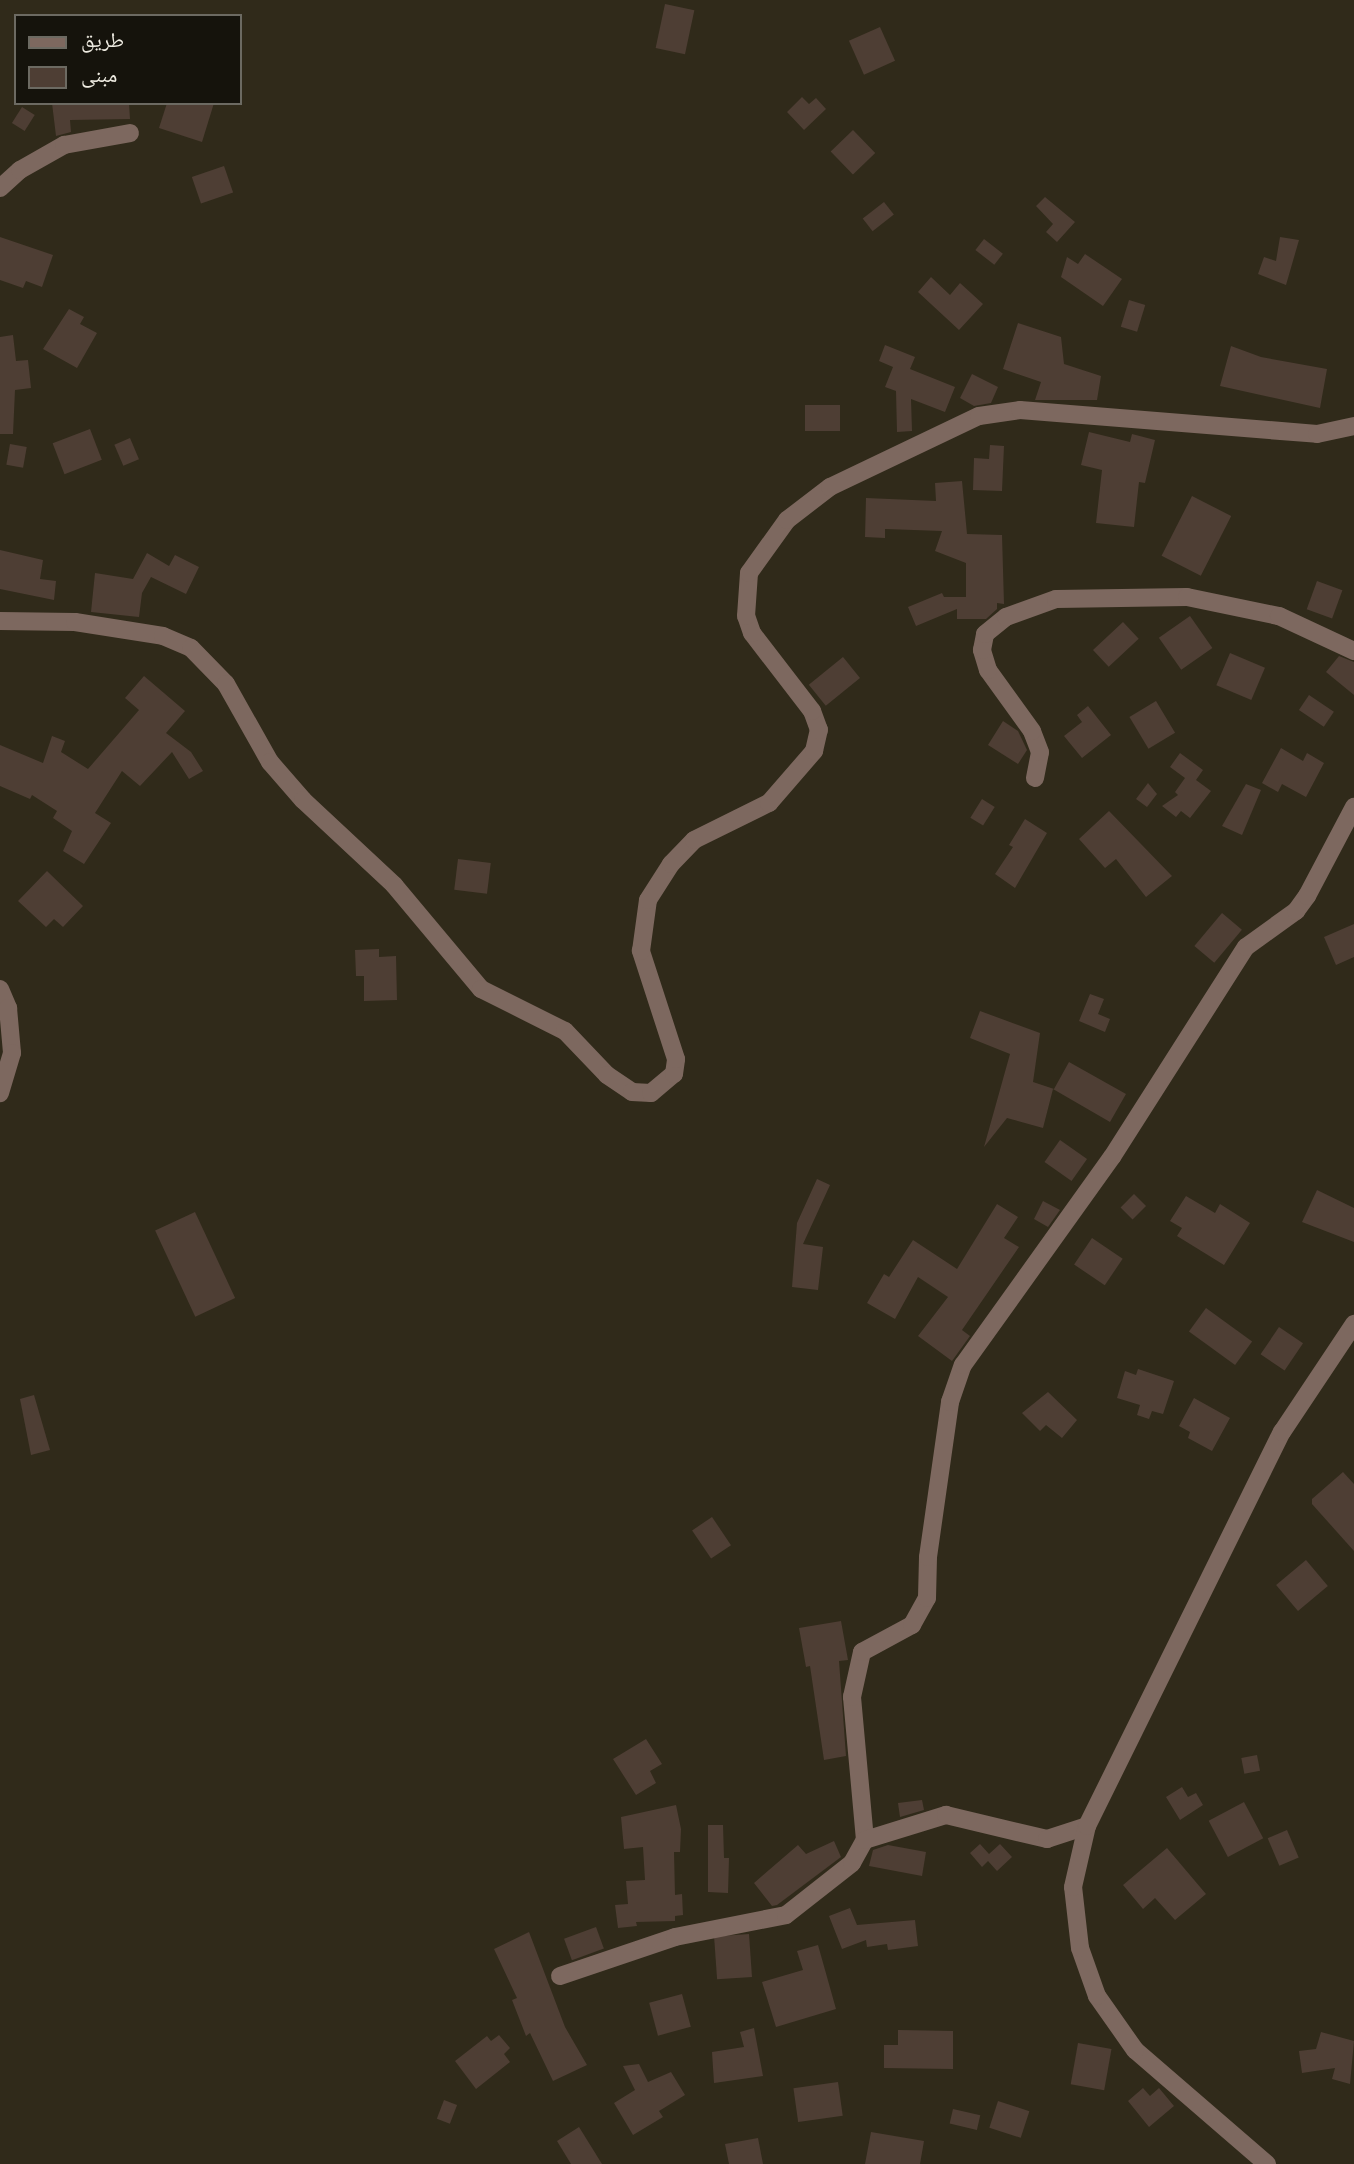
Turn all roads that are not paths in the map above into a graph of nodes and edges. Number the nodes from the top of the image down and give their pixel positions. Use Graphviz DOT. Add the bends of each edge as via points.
graph roads {
  1 [pos="130,133"];
  2 [pos="0,188"];
  3 [pos="1354,426"];
  4 [pos="0,621"];
  5 [pos="1354,651"];
  6 [pos="1035,778"];
  7 [pos="1354,807"];
  8 [pos="0,989"];
  9 [pos="0,1093"];
  10 [pos="1354,1324"];
  11 [pos="1087,1826"];
  12 [pos="864,1840"];
  13 [pos="560,1976"];
  14 [pos="1267,2164"];
  1 -- 2 [label="street" via="64,145 20,170"];
  3 -- 4 [label="street" via="1317,434 1020,410 979,416 830,487 787,520 748,573 746,616 752,633 812,711 819,730 814,751 769,803 694,841 671,864 648,900 641,951 676,1059 674,1074 651,1093 632,1092 607,1074 565,1031 481,989 394,885 303,800 270,762 226,684 191,648 163,636 75,622"];
  5 -- 6 [label="street" via="1279,616 1187,597 1056,599 1006,617 985,634 982,650 988,670 1032,731 1040,752"];
  7 -- 12 [label="street" via="1307,896 1296,911 1246,947 1112,1157 963,1365 948,1413 928,1557 927,1598 912,1625 862,1653 855,1686"];
  8 -- 9 [label="street" via="8,1008 12,1053"];
  10 -- 11 [label="street" via="1282,1432"];
  11 -- 12 [label="street" via="1047,1839 946,1815"];
  11 -- 14 [label="street" via="1073,1887 1080,1948 1097,1996 1135,2050"];
  12 -- 13 [label="street" via="852,1863 786,1915 675,1937"];
}
